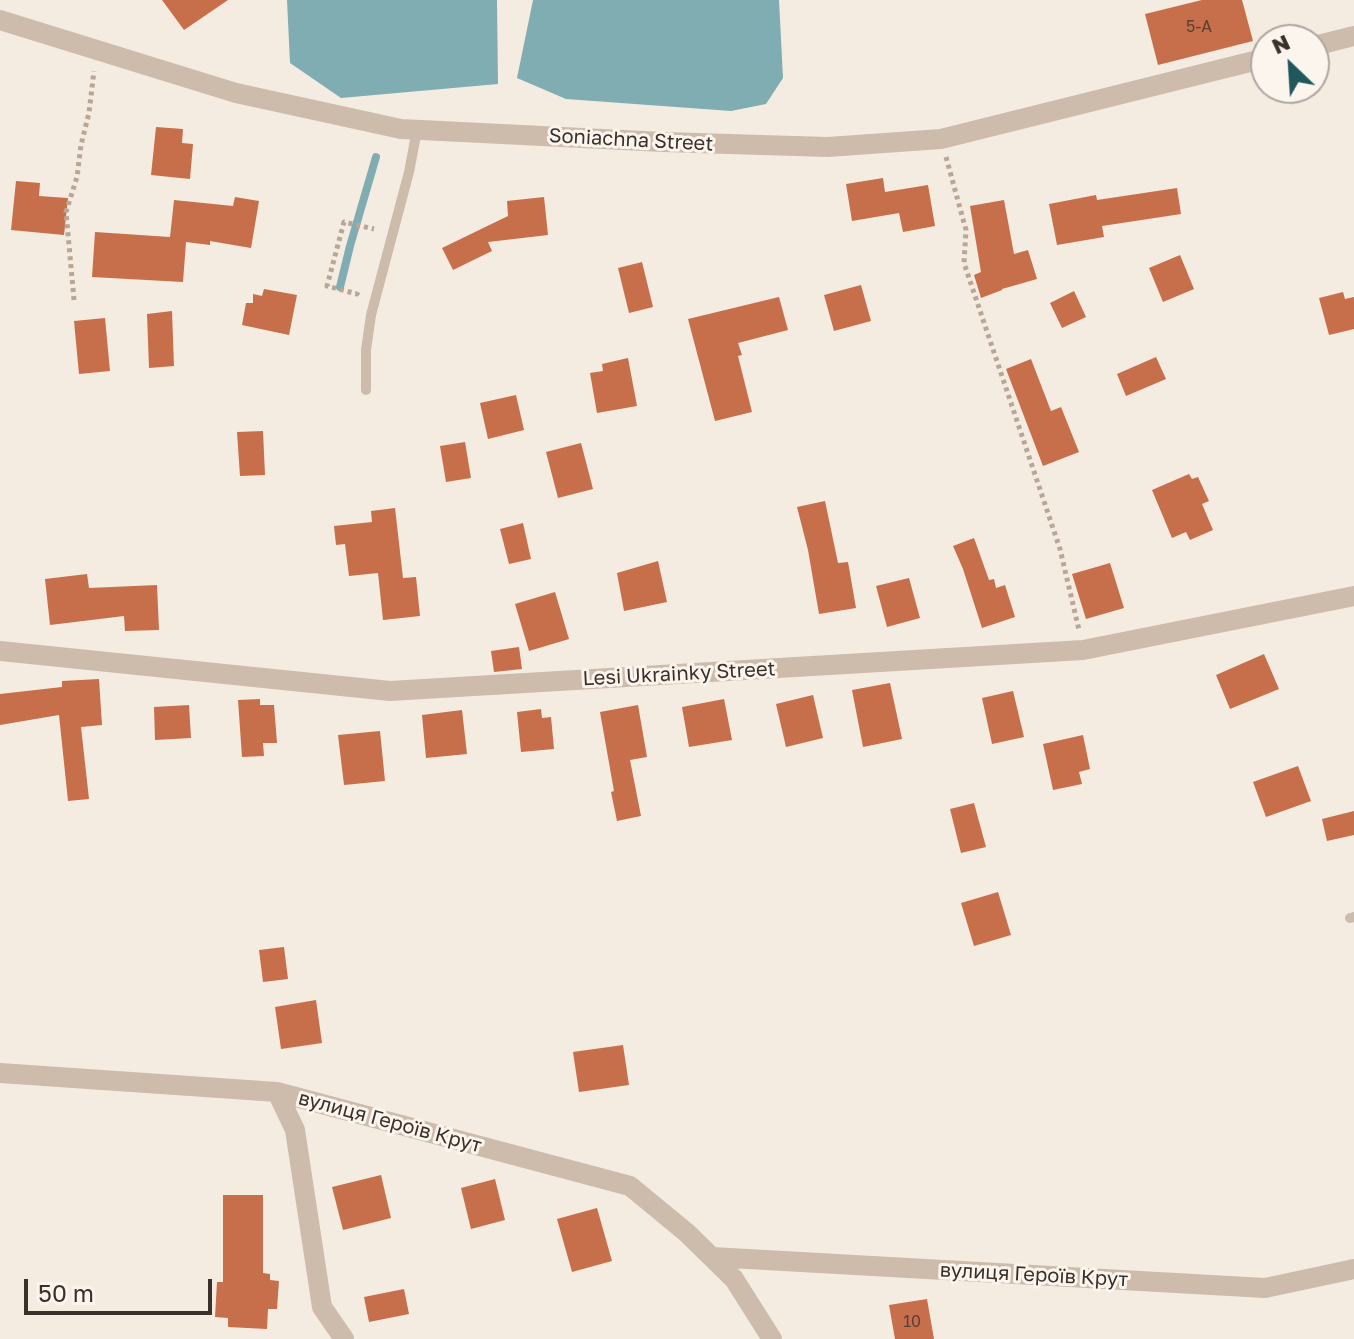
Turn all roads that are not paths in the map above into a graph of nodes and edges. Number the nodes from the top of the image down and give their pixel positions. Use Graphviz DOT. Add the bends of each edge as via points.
graph roads {
  1 [pos="0,20"];
  2 [pos="1354,36"];
  3 [pos="1330,42"];
  4 [pos="1250,62"];
  5 [pos="417,130"];
  6 [pos="366,390"];
  7 [pos="1354,596"];
  8 [pos="0,651"];
  9 [pos="0,1073"];
  10 [pos="277,1092"];
  11 [pos="712,1257"];
  12 [pos="1354,1269"];
  13 [pos="344,1339"];
  14 [pos="772,1339"];
  1 -- 5 [label="street, Soniachna Street" via="236,93"];
  2 -- 3 [label="street"];
  4 -- 5 [label="street, Soniachna Street" via="941,139 828,147"];
  5 -- 6 [label="lane" via="371,315"];
  7 -- 8 [label="street, Lesi Ukrainky Street" via="1083,650 390,691"];
  9 -- 10 [label="street, вулиця Героїв Крут"];
  10 -- 11 [label="street, вулиця Героїв Крут" via="630,1186"];
  10 -- 13 [label="street, вулиця Героїв Крут" via="295,1130 322,1307"];
  11 -- 12 [label="street, вулиця Героїв Крут" via="1265,1288"];
  11 -- 14 [label="street, вулиця Героїв Крут" via="734,1279"];
}
